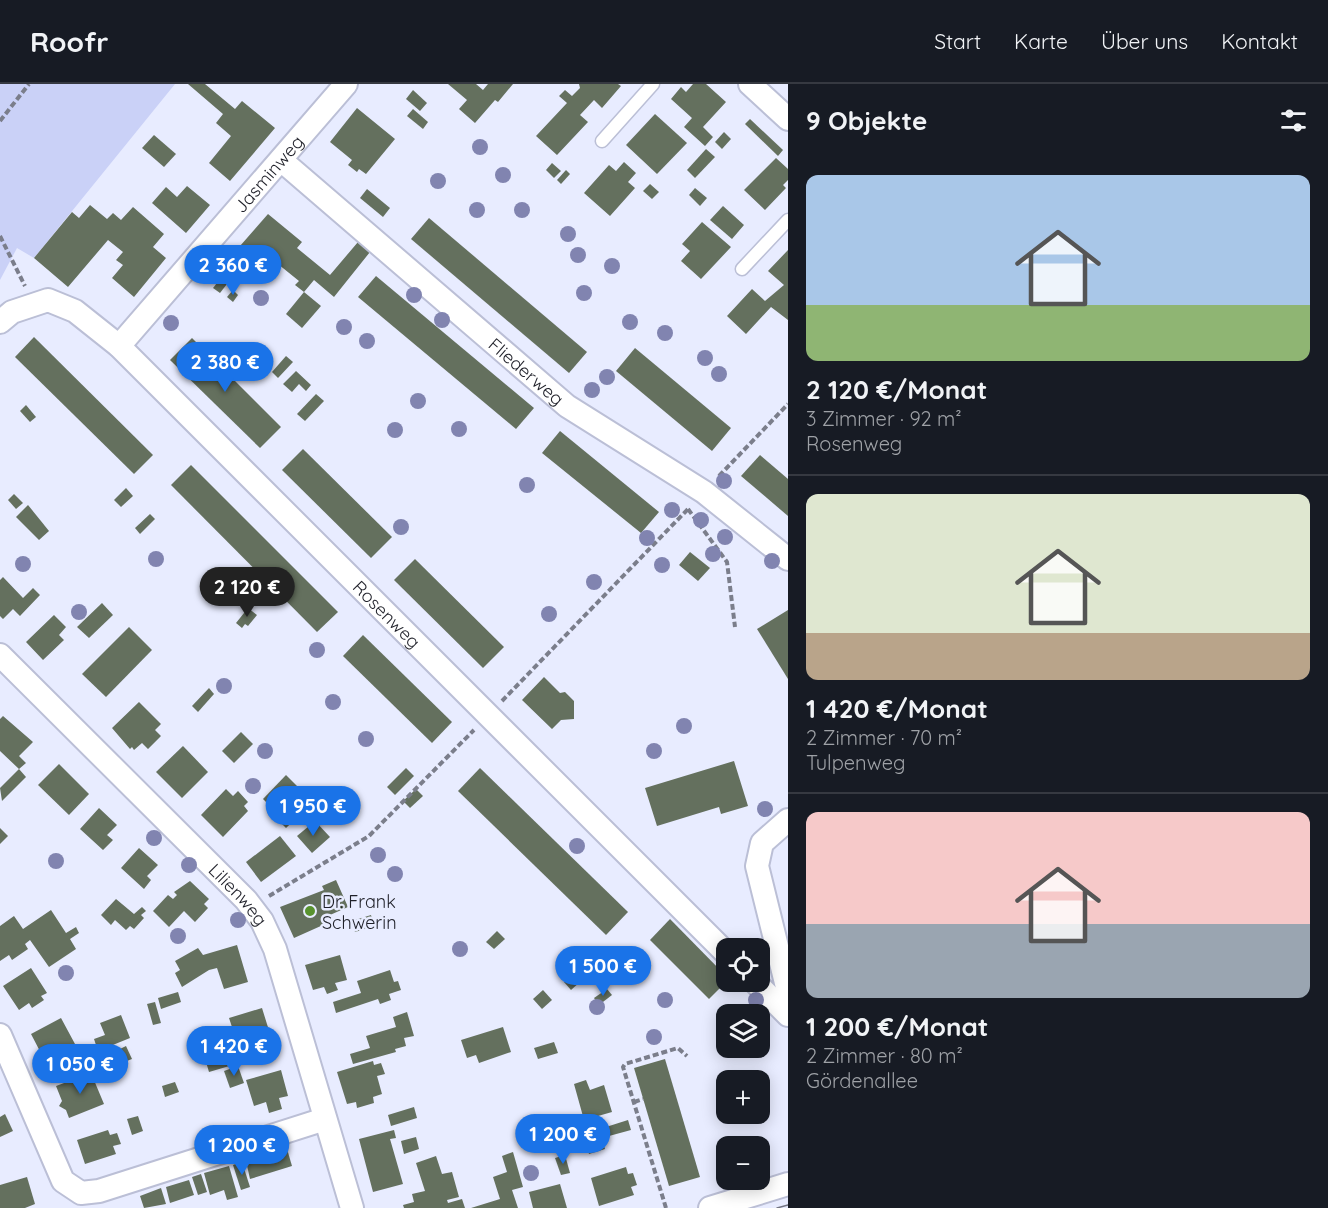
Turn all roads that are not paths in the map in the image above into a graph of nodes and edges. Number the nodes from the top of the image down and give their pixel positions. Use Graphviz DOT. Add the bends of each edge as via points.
graph roads {
  1 [pos="346,84"];
  2 [pos="653,84"];
  3 [pos="750,84"];
  4 [pos="788,119"];
  5 [pos="602,141"];
  6 [pos="281,160"];
  7 [pos="788,220"];
  8 [pos="742,269"];
  9 [pos="0,322"];
  10 [pos="119,346"];
  11 [pos="788,559"];
  12 [pos="0,655"];
  13 [pos="788,820"];
  14 [pos="716,943"];
  15 [pos="765,992"];
  16 [pos="788,992"];
  17 [pos="788,1015"];
  18 [pos="0,1035"];
  19 [pos="325,1119"];
  20 [pos="788,1184"];
  21 [pos="352,1208"];
  22 [pos="711,1208"];
  1 -- 6 [label="street, Jasminweg"];
  2 -- 5 [label="lane"];
  3 -- 4 [label="street"];
  6 -- 10 [label="street, Jasminweg"];
  6 -- 11 [label="street, Fliederweg" via="567,406 704,492"];
  7 -- 8 [label="lane"];
  9 -- 10 [label="street, Rosenweg" via="12,312 48,300 75,311"];
  10 -- 14 [label="street, Rosenweg"];
  12 -- 19 [label="street, Lilienweg" via="246,900 262,921 275,949"];
  13 -- 16 [label="street" via="762,843 757,866"];
  15 -- 17 [label="street"];
  18 -- 19 [label="street" via="63,1181 81,1193 99,1191"];
  19 -- 21 [label="street, Lilienweg"];
  20 -- 22 [label="street"];
}
